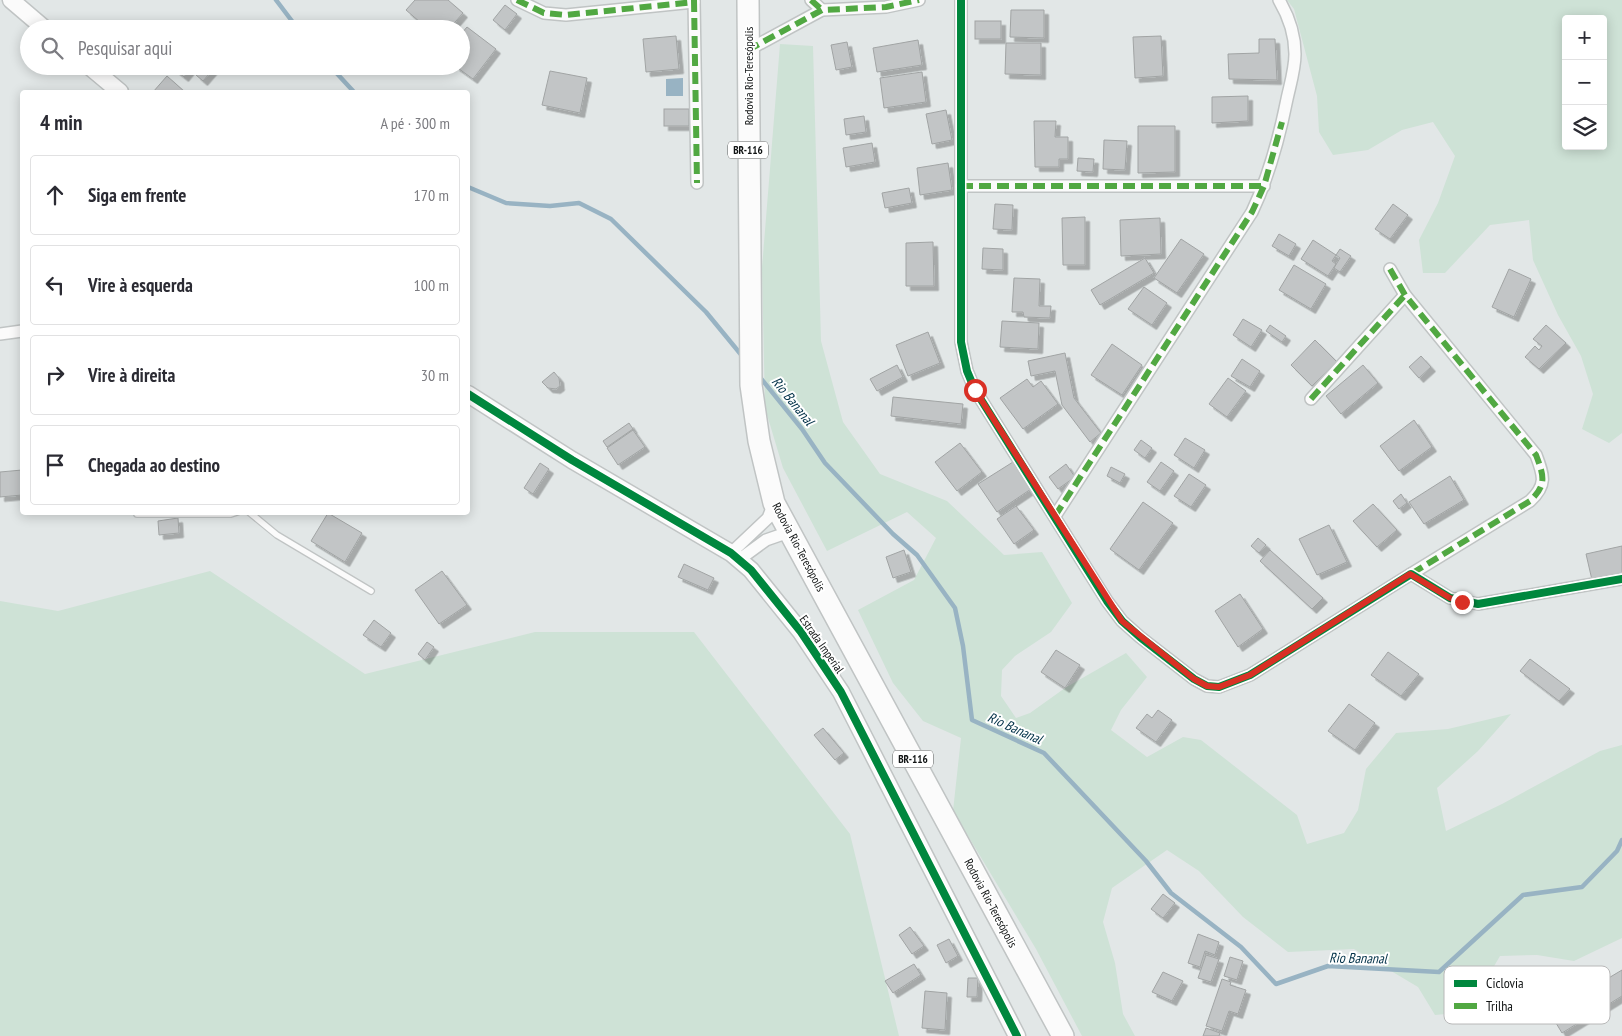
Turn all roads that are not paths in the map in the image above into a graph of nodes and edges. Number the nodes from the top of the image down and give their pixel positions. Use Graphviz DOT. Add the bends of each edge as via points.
graph roads {
  1 [pos="11,0"];
  2 [pos="517,0"];
  3 [pos="748,0"];
  4 [pos="811,0"];
  5 [pos="919,0"];
  6 [pos="961,0"];
  7 [pos="1279,0"];
  8 [pos="694,1"];
  9 [pos="822,10"];
  10 [pos="34,20"];
  11 [pos="748,50"];
  12 [pos="100,75"];
  13 [pos="118,90"];
  14 [pos="697,183"];
  15 [pos="961,186"];
  16 [pos="1264,186"];
  17 [pos="1390,269"];
  18 [pos="1405,295"];
  19 [pos="20,331"];
  20 [pos="0,334"];
  21 [pos="470,395"];
  22 [pos="1311,399"];
  23 [pos="774,503"];
  24 [pos="254,515"];
  25 [pos="1055,516"];
  26 [pos="788,532"];
  27 [pos="736,556"];
  28 [pos="1410,574"];
  29 [pos="1622,580"];
  30 [pos="371,591"];
  31 [pos="1016,1036"];
  32 [pos="1063,1036"];
  1 -- 10 [label="street"];
  2 -- 8 [label="street" via="544,13 566,15"];
  3 -- 11 [label="highway, Rodovia Rio-Teresópolis / BR-116"];
  4 -- 9 [label="street"];
  5 -- 9 [label="street" via="886,7"];
  6 -- 15 [label="street"];
  7 -- 16 [label="street" via="1293,34 1295,56 1282,122"];
  8 -- 14 [label="street"];
  9 -- 11 [label="street"];
  11 -- 23 [label="highway, Rodovia Rio-Teresópolis / BR-116" via="751,385 759,441"];
  12 -- 13 [label="street"];
  15 -- 16 [label="street"];
  15 -- 25 [label="street" via="961,342 967,371 993,420"];
  16 -- 25 [label="street" via="1252,212"];
  17 -- 18 [label="street"];
  18 -- 22 [label="street"];
  18 -- 28 [label="street" via="1536,456 1544,476 1539,492 1530,501"];
  19 -- 20 [label="street"];
  21 -- 27 [label="street, Estrada Imperial" via="572,460"];
  23 -- 26 [label="highway, Rodovia Rio-Teresópolis / BR-116"];
  23 -- 27 [label="street" via="768,518"];
  24 -- 30 [label="lane" via="277,535"];
  25 -- 28 [label="street" via="1122,621 1207,686 1219,687 1250,675"];
  26 -- 27 [label="street"];
  26 -- 32 [label="highway, Rodovia Rio-Teresópolis / BR-116"];
  27 -- 31 [label="street, Estrada Imperial" via="801,632 841,692"];
  28 -- 29 [label="street" via="1450,598 1478,604"];
}
